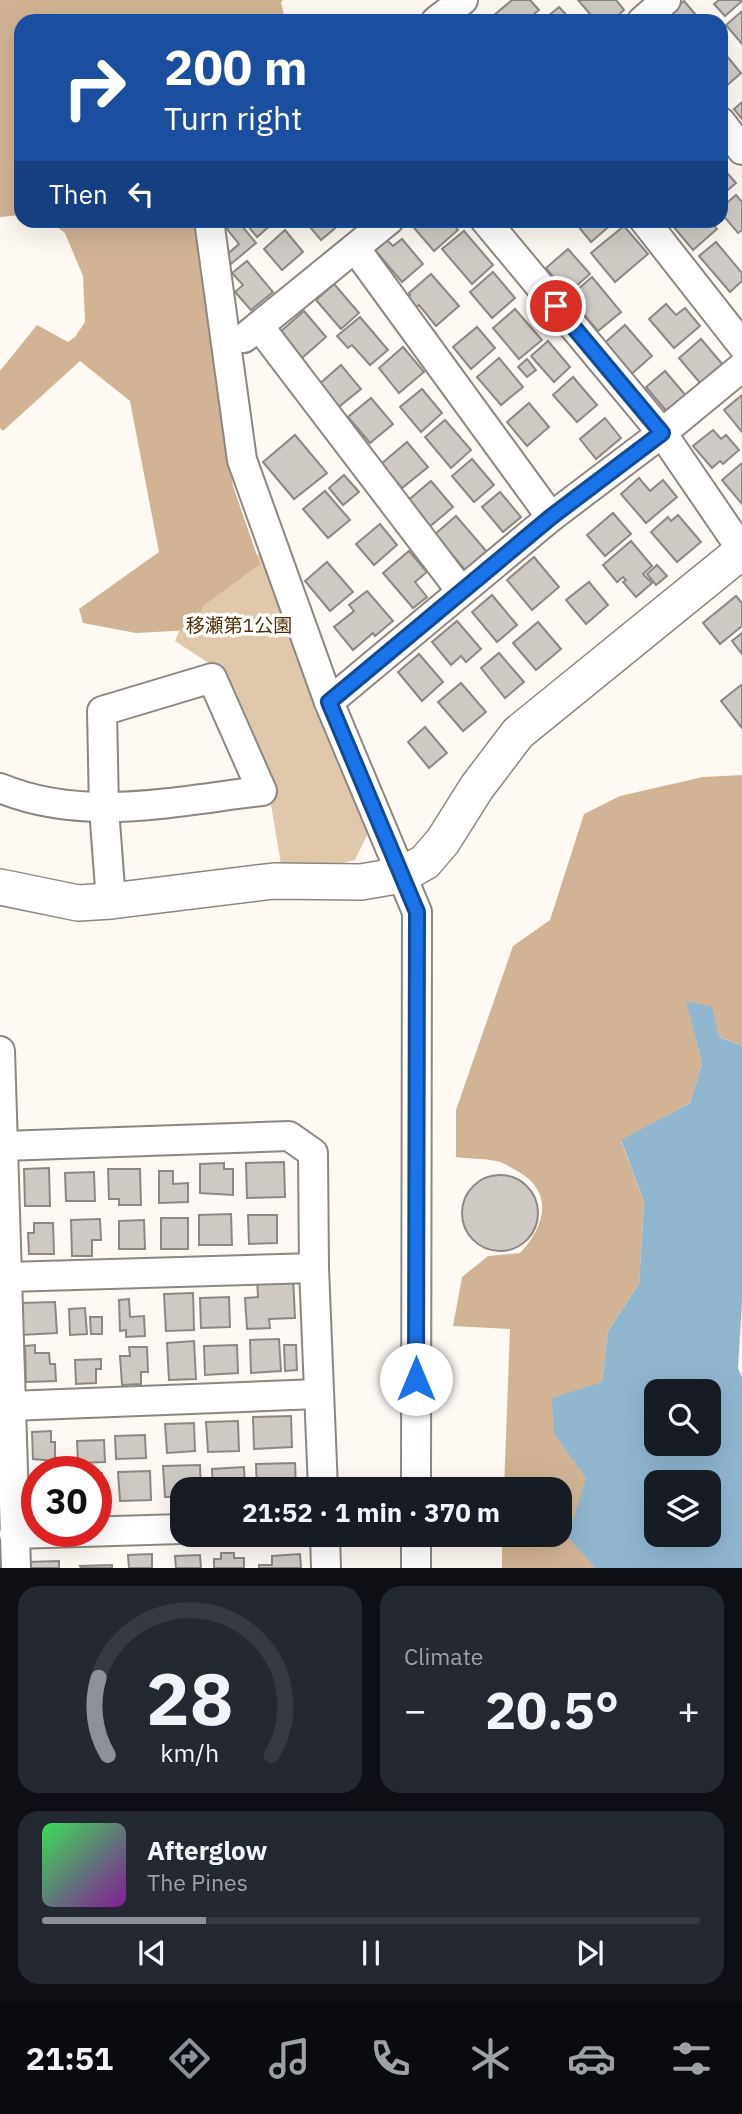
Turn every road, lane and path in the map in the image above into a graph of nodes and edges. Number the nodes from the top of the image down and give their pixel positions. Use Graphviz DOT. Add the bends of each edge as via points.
graph roads {
  1 [pos="463,0"];
  2 [pos="666,0"];
  3 [pos="445,14"];
  4 [pos="651,14"];
  5 [pos="728,131"];
  6 [pos="742,150"];
  7 [pos="210,228"];
  8 [pos="379,228"];
  9 [pos="492,228"];
  10 [pos="650,228"];
  11 [pos="355,248"];
  12 [pos="259,326"];
  13 [pos="742,345"];
  14 [pos="226,352"];
  15 [pos="742,367"];
  16 [pos="662,433"];
  17 [pos="551,517"];
  18 [pos="742,551"];
  19 [pos="461,591"];
  20 [pos="329,702"];
  21 [pos="0,788"];
  22 [pos="104,809"];
  23 [pos="402,875"];
  24 [pos="0,887"];
  25 [pos="111,901"];
  26 [pos="0,1051"];
  27 [pos="3,1146"];
  28 [pos="314,1268"];
  29 [pos="7,1278"];
  30 [pos="318,1394"];
  31 [pos="10,1406"];
  32 [pos="322,1477"];
  33 [pos="416,1477"];
  34 [pos="170,1529"];
  35 [pos="14,1534"];
  36 [pos="325,1547"];
  37 [pos="416,1547"];
  38 [pos="16,1568"];
  39 [pos="326,1568"];
  40 [pos="416,1568"];
  1 -- 3 [label="street"];
  2 -- 4 [label="street"];
  5 -- 6 [label="street"];
  7 -- 14 [label="street"];
  8 -- 11 [label="street"];
  9 -- 16 [label="street"];
  10 -- 13 [label="street"];
  11 -- 12 [label="street"];
  11 -- 17 [label="street"];
  12 -- 14 [label="street"];
  12 -- 19 [label="street"];
  14 -- 20 [label="street" via="242,460"];
  15 -- 16 [label="street"];
  16 -- 17 [label="street"];
  16 -- 18 [label="street"];
  17 -- 19 [label="street"];
  18 -- 23 [label="street" via="518,733 434,851"];
  19 -- 20 [label="street"];
  20 -- 23 [label="street"];
  21 -- 22 [label="street" via="25,799"];
  22 -- 22 [label="street" via="262,791 212,678 102,711"];
  22 -- 25 [label="street"];
  23 -- 25 [label="street" via="361,882 274,881"];
  23 -- 33 [label="street" via="417,912"];
  24 -- 25 [label="street" via="78,903"];
  26 -- 27 [label="street"];
  27 -- 28 [label="street" via="289,1136 313,1153"];
  27 -- 29 [label="street"];
  28 -- 29 [label="street"];
  28 -- 30 [label="street"];
  29 -- 31 [label="street"];
  30 -- 31 [label="street"];
  30 -- 32 [label="street"];
  31 -- 35 [label="street"];
  34 -- 35 [label="street"];
  35 -- 38 [label="street"];
  36 -- 39 [label="street"];
  37 -- 40 [label="street"];
}
